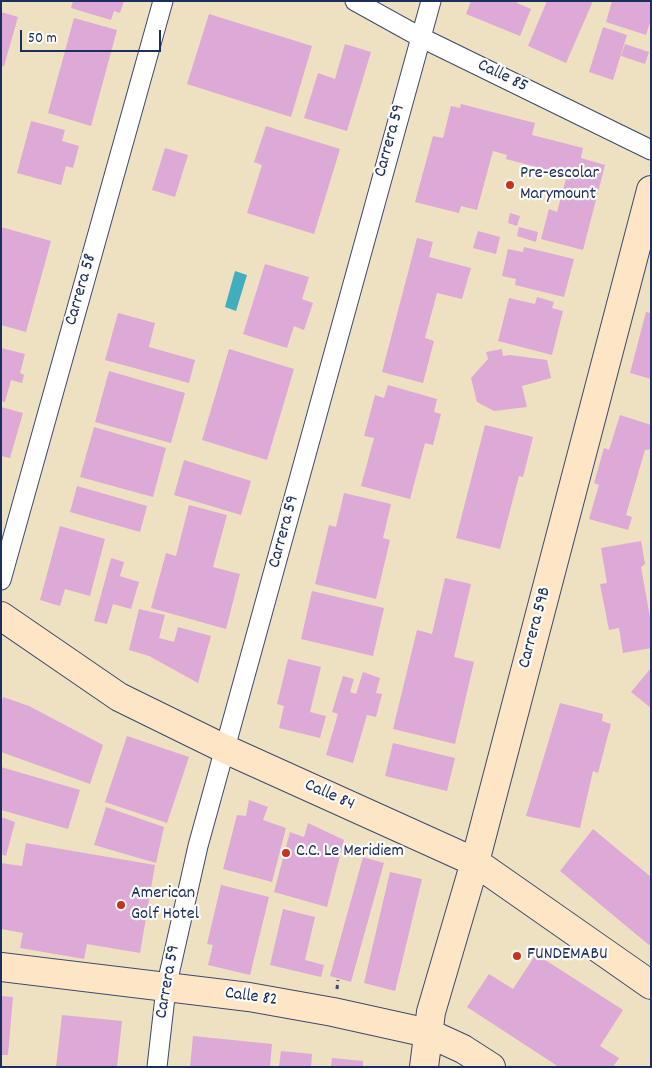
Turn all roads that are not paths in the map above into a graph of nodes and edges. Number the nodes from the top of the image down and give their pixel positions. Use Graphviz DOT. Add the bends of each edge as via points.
graph roads {
  1 [pos="163,1"];
  2 [pos="355,1"];
  3 [pos="431,1"];
  4 [pos="420,37"];
  5 [pos="651,150"];
  6 [pos="651,190"];
  7 [pos="1,580"];
  8 [pos="1,616"];
  9 [pos="225,750"];
  10 [pos="475,862"];
  11 [pos="1,967"];
  12 [pos="651,985"];
  13 [pos="166,988"];
  14 [pos="428,1033"];
  15 [pos="157,1067"];
  16 [pos="424,1067"];
  17 [pos="490,1067"];
  1 -- 7 [label="street, Carrera 58"];
  2 -- 4 [label="street, Calle 85"];
  3 -- 4 [label="street, Carrera 59"];
  4 -- 5 [label="street, Calle 85"];
  4 -- 9 [label="street, Carrera 59"];
  6 -- 10 [label="street, Carrera 59B"];
  8 -- 9 [label="street, Calle 84" via="119,697"];
  9 -- 10 [label="street, Calle 84"];
  9 -- 13 [label="street, Carrera 59" via="198,846"];
  10 -- 12 [label="street, Calle 84"];
  10 -- 14 [label="street, Carrera 59B"];
  11 -- 13 [label="street, Calle 82"];
  13 -- 14 [label="street, Calle 82" via="249,997"];
  13 -- 15 [label="street, Carrera 59"];
  14 -- 16 [label="street, Carrera 59B"];
  14 -- 17 [label="street, Calle 82" via="463,1049"];
}
